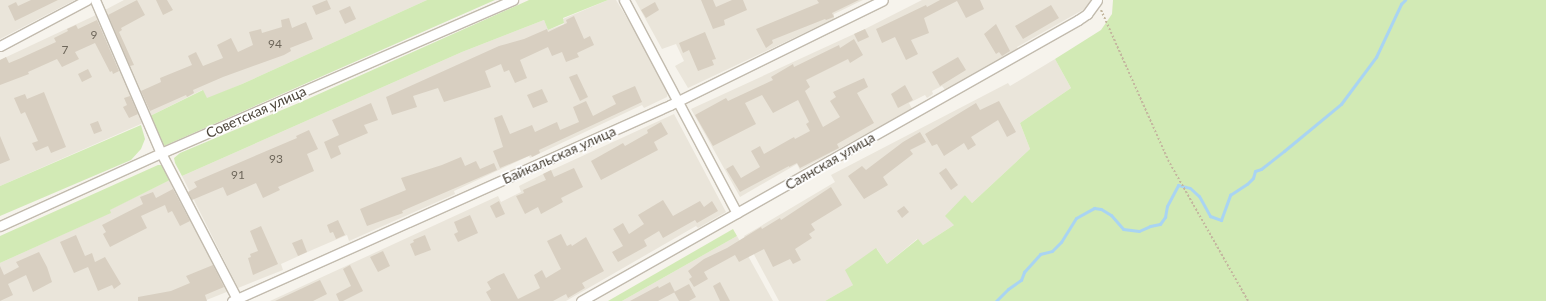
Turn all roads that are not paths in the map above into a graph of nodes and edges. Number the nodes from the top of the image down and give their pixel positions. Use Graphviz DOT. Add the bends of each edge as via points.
graph roads {
  1 [pos="87,0"];
  2 [pos="95,0"];
  3 [pos="512,0"];
  4 [pos="624,0"];
  5 [pos="883,0"];
  6 [pos="1097,1"];
  7 [pos="0,46"];
  8 [pos="677,101"];
  9 [pos="161,153"];
  10 [pos="738,213"];
  11 [pos="0,226"];
  12 [pos="235,300"];
  13 [pos="581,301"];
  1 -- 7 [label="street"];
  2 -- 9 [label="street"];
  3 -- 9 [label="street, Советская улица"];
  4 -- 8 [label="street"];
  5 -- 8 [label="street, Байкальская улица"];
  6 -- 10 [label="street, Саянская улица" via="1087,14 1078,20"];
  8 -- 10 [label="street"];
  8 -- 12 [label="street, Байкальская улица"];
  9 -- 11 [label="street, Советская улица"];
  9 -- 12 [label="street"];
  10 -- 13 [label="street, Саянская улица"];
}
